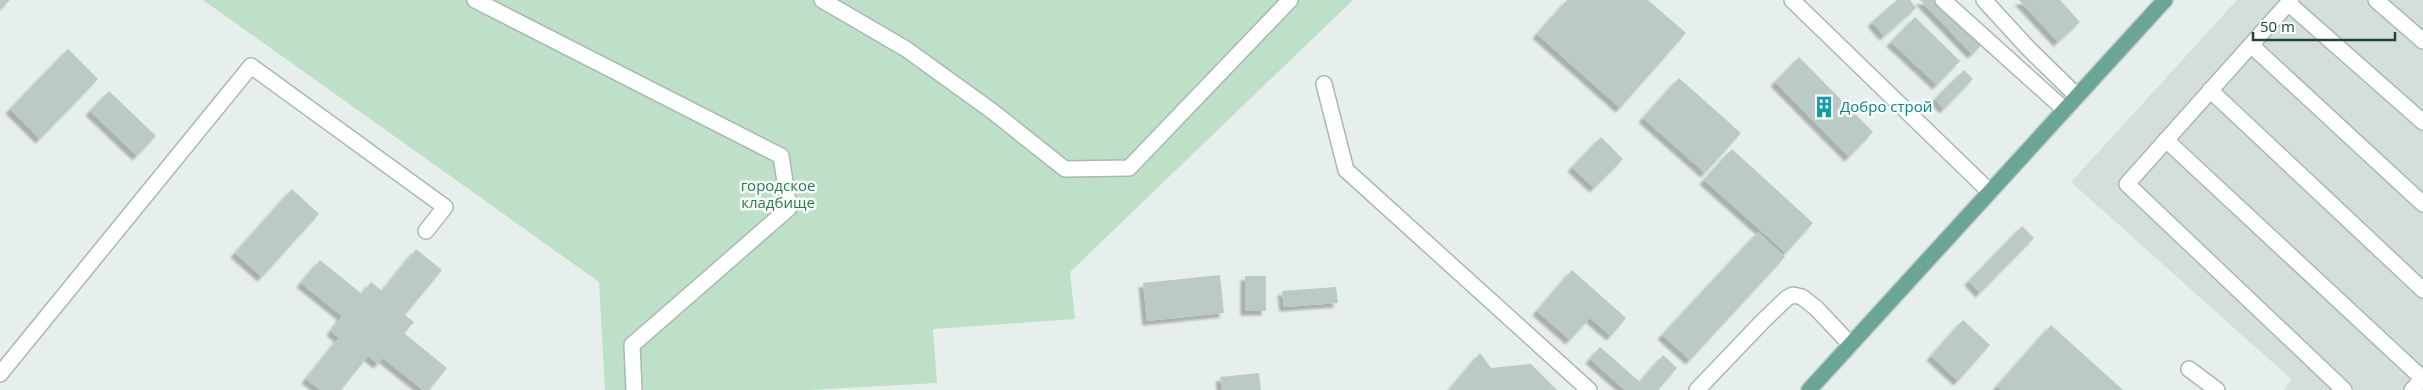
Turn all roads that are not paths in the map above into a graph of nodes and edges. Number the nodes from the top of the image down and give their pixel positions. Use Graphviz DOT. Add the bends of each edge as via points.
graph roads {
  1 [pos="475,0"];
  2 [pos="822,0"];
  3 [pos="1290,0"];
  4 [pos="1792,0"];
  5 [pos="1943,0"];
  6 [pos="1984,0"];
  7 [pos="2165,0"];
  8 [pos="2376,0"];
  9 [pos="2290,2"];
  10 [pos="2423,40"];
  11 [pos="2251,44"];
  12 [pos="1324,84"];
  13 [pos="2210,90"];
  14 [pos="2078,96"];
  15 [pos="2065,110"];
  16 [pos="2423,122"];
  17 [pos="2166,140"];
  18 [pos="1990,192"];
  19 [pos="2423,204"];
  20 [pos="426,232"];
  21 [pos="2423,290"];
  22 [pos="1850,344"];
  23 [pos="2190,369"];
  24 [pos="0,374"];
  25 [pos="2423,378"];
  26 [pos="634,390"];
  27 [pos="1589,390"];
  28 [pos="1697,390"];
  29 [pos="1809,390"];
  30 [pos="2217,390"];
  31 [pos="2344,390"];
  32 [pos="2412,390"];
  1 -- 26 [label="street" via="781,156 789,208 632,345"];
  2 -- 3 [label="street" via="906,49 1065,169 1129,168"];
  4 -- 18 [label="street"];
  5 -- 15 [label="street"];
  6 -- 14 [label="street"];
  7 -- 14 [label="main road"];
  8 -- 10 [label="street"];
  9 -- 11 [label="street"];
  9 -- 16 [label="street"];
  11 -- 13 [label="street"];
  11 -- 19 [label="street"];
  12 -- 27 [label="street" via="1346,170"];
  13 -- 17 [label="street"];
  13 -- 21 [label="street"];
  14 -- 15 [label="main road"];
  15 -- 18 [label="main road"];
  17 -- 25 [label="street"];
  17 -- 31 [label="street" via="2127,184"];
  18 -- 22 [label="main road"];
  20 -- 24 [label="street" via="444,207 252,66"];
  22 -- 28 [label="street" via="1816,308 1802,297 1793,295 1762,322"];
  22 -- 29 [label="main road"];
  23 -- 30 [label="street"];
  25 -- 32 [label="street"];
}
